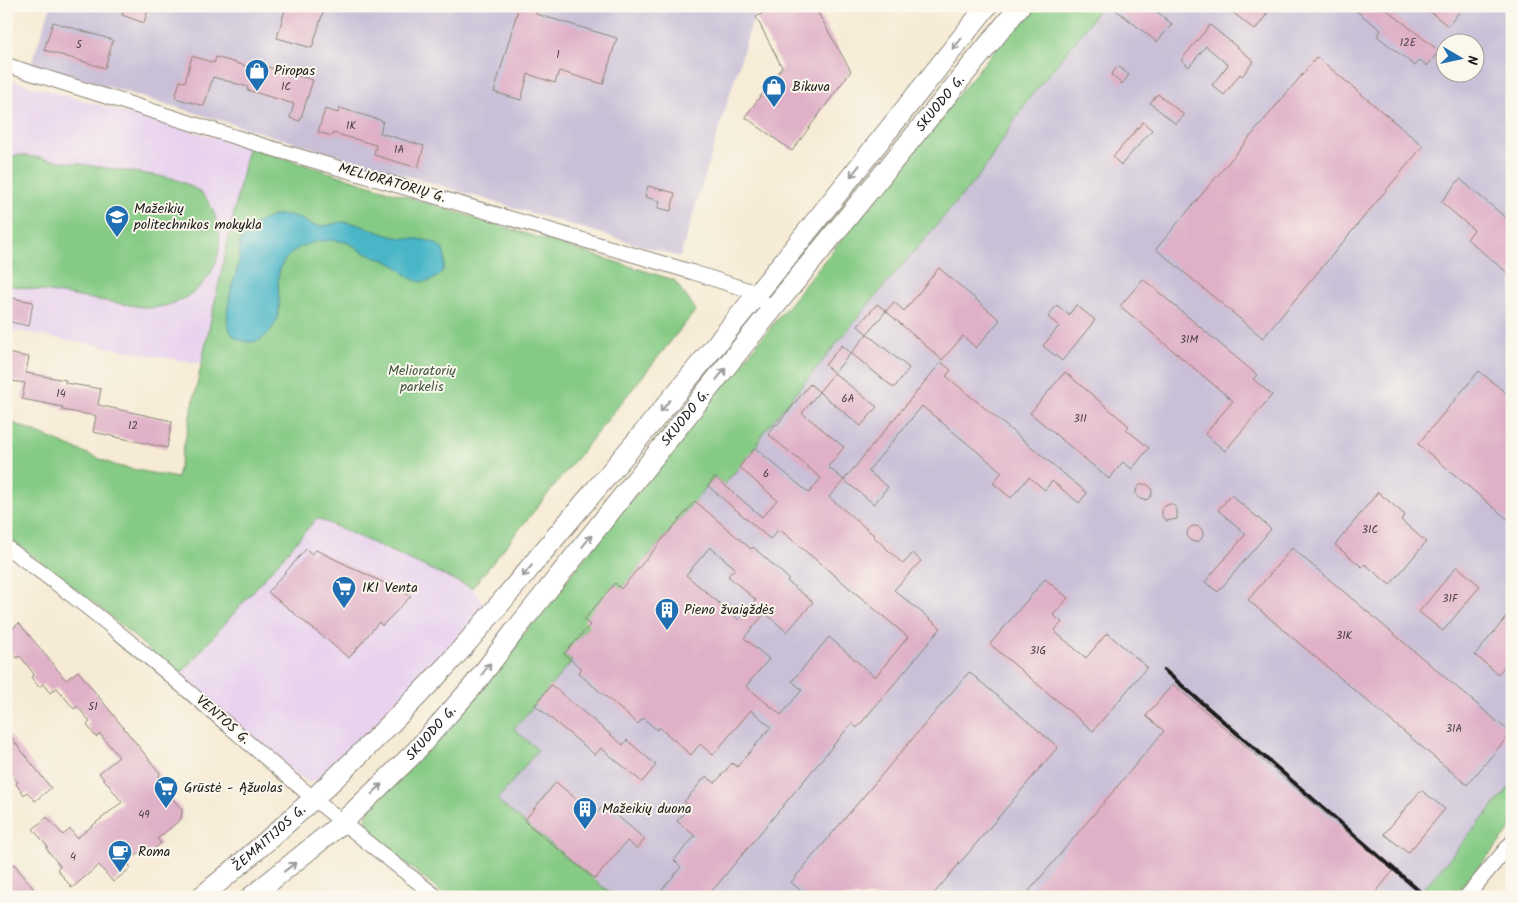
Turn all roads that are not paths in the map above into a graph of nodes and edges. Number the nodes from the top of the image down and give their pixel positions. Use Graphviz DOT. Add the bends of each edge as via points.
graph roads {
  1 [pos="987,6"];
  2 [pos="1020,6"];
  3 [pos="6,65"];
  4 [pos="755,296"];
  5 [pos="773,310"];
  6 [pos="6,547"];
  7 [pos="312,798"];
  8 [pos="342,823"];
  9 [pos="1512,842"];
  10 [pos="201,897"];
  11 [pos="252,897"];
  12 [pos="437,897"];
  13 [pos="1466,897"];
  1 -- 4 [label="main road, SKUODO G., one-way"];
  2 -- 5 [label="main road, SKUODO G."];
  3 -- 4 [label="street, MELIORATORIŲ G." via="264,146 692,272 748,290"];
  4 -- 5 [label="street, MELIORATORIŲ G."];
  4 -- 7 [label="main road, SKUODO G., one-way" via="450,662"];
  8 -- 5 [label="main road, SKUODO G., one-way" via="414,753 474,685"];
  6 -- 7 [label="street, VENTOS G." via="106,622"];
  7 -- 8 [label="street, VENTOS G."];
  7 -- 10 [label="main road, ŽEMAITIJOS G."];
  11 -- 8 [label="main road, one-way"];
  8 -- 12 [label="street, VENTOS G."];
  9 -- 13 [label="street"];
}
